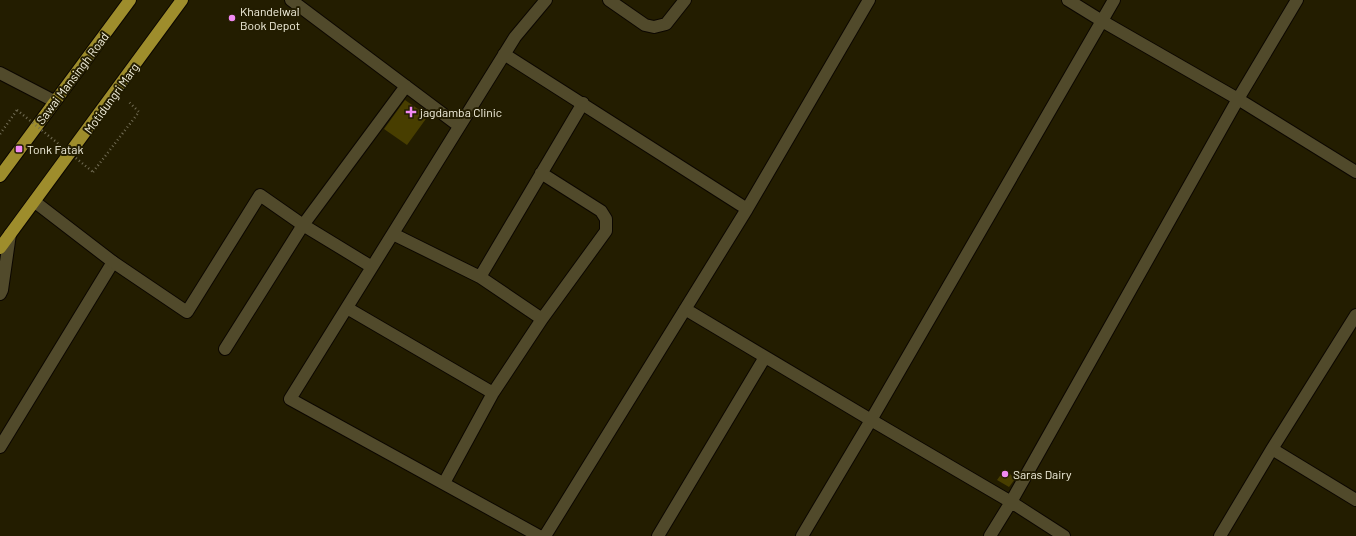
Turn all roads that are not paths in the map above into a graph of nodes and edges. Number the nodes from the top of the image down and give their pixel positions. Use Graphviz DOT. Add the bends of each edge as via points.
graph roads {
  1 [pos="130,0"];
  2 [pos="182,0"];
  3 [pos="290,0"];
  4 [pos="546,0"];
  5 [pos="609,0"];
  6 [pos="685,0"];
  7 [pos="868,0"];
  8 [pos="1068,0"];
  9 [pos="1114,0"];
  10 [pos="1297,0"];
  11 [pos="1102,21"];
  12 [pos="504,54"];
  13 [pos="0,72"];
  14 [pos="406,86"];
  15 [pos="1238,99"];
  16 [pos="54,101"];
  17 [pos="583,103"];
  18 [pos="459,126"];
  19 [pos="1356,172"];
  20 [pos="541,173"];
  21 [pos="0,176"];
  22 [pos="35,202"];
  23 [pos="747,209"];
  24 [pos="303,225"];
  25 [pos="10,234"];
  26 [pos="393,234"];
  27 [pos="0,248"];
  28 [pos="113,262"];
  29 [pos="372,267"];
  30 [pos="480,277"];
  31 [pos="0,294"];
  32 [pos="347,308"];
  33 [pos="685,309"];
  34 [pos="1356,316"];
  35 [pos="542,319"];
  36 [pos="225,349"];
  37 [pos="765,357"];
  38 [pos="492,393"];
  39 [pos="871,420"];
  40 [pos="0,446"];
  41 [pos="1272,449"];
  42 [pos="444,483"];
  43 [pos="1356,500"];
  44 [pos="1010,502"];
  45 [pos="539,536"];
  46 [pos="545,536"];
  47 [pos="658,536"];
  48 [pos="802,536"];
  49 [pos="990,536"];
  50 [pos="1064,536"];
  51 [pos="1220,536"];
  1 -- 16 [label="main road, Sawai Mansingh Road"];
  2 -- 22 [label="main road, Motidungri Marg"];
  3 -- 14 [label="street"];
  4 -- 12 [label="street"];
  5 -- 6 [label="street" via="645,25 654,27 666,24"];
  7 -- 23 [label="street"];
  8 -- 11 [label="street"];
  9 -- 11 [label="street"];
  10 -- 15 [label="street"];
  11 -- 15 [label="street"];
  11 -- 39 [label="street"];
  12 -- 17 [label="street"];
  12 -- 18 [label="street"];
  13 -- 16 [label="street"];
  14 -- 18 [label="street"];
  14 -- 24 [label="street"];
  15 -- 19 [label="street"];
  15 -- 44 [label="street"];
  16 -- 21 [label="main road, Sawai Mansingh Road"];
  17 -- 20 [label="street"];
  17 -- 23 [label="street"];
  18 -- 26 [label="street"];
  20 -- 30 [label="street"];
  20 -- 35 [label="street" via="601,211 606,219 606,231"];
  22 -- 25 [label="main road, Motidungri Marg"];
  22 -- 28 [label="street"];
  23 -- 33 [label="street"];
  24 -- 28 [label="street" via="260,195 187,312"];
  24 -- 29 [label="street"];
  24 -- 36 [label="street"];
  25 -- 27 [label="main road, Motidungri Marg"];
  25 -- 31 [label="street"];
  26 -- 29 [label="street"];
  26 -- 30 [label="street"];
  28 -- 40 [label="street"];
  29 -- 32 [label="street"];
  30 -- 35 [label="street"];
  32 -- 38 [label="street"];
  32 -- 42 [label="street" via="290,399"];
  33 -- 37 [label="street"];
  33 -- 46 [label="street"];
  34 -- 41 [label="street"];
  35 -- 38 [label="street"];
  37 -- 39 [label="street"];
  37 -- 47 [label="street"];
  38 -- 42 [label="street"];
  39 -- 44 [label="street"];
  39 -- 48 [label="street"];
  41 -- 43 [label="street"];
  41 -- 51 [label="street"];
  42 -- 45 [label="street"];
  44 -- 49 [label="street"];
  44 -- 50 [label="street"];
}
